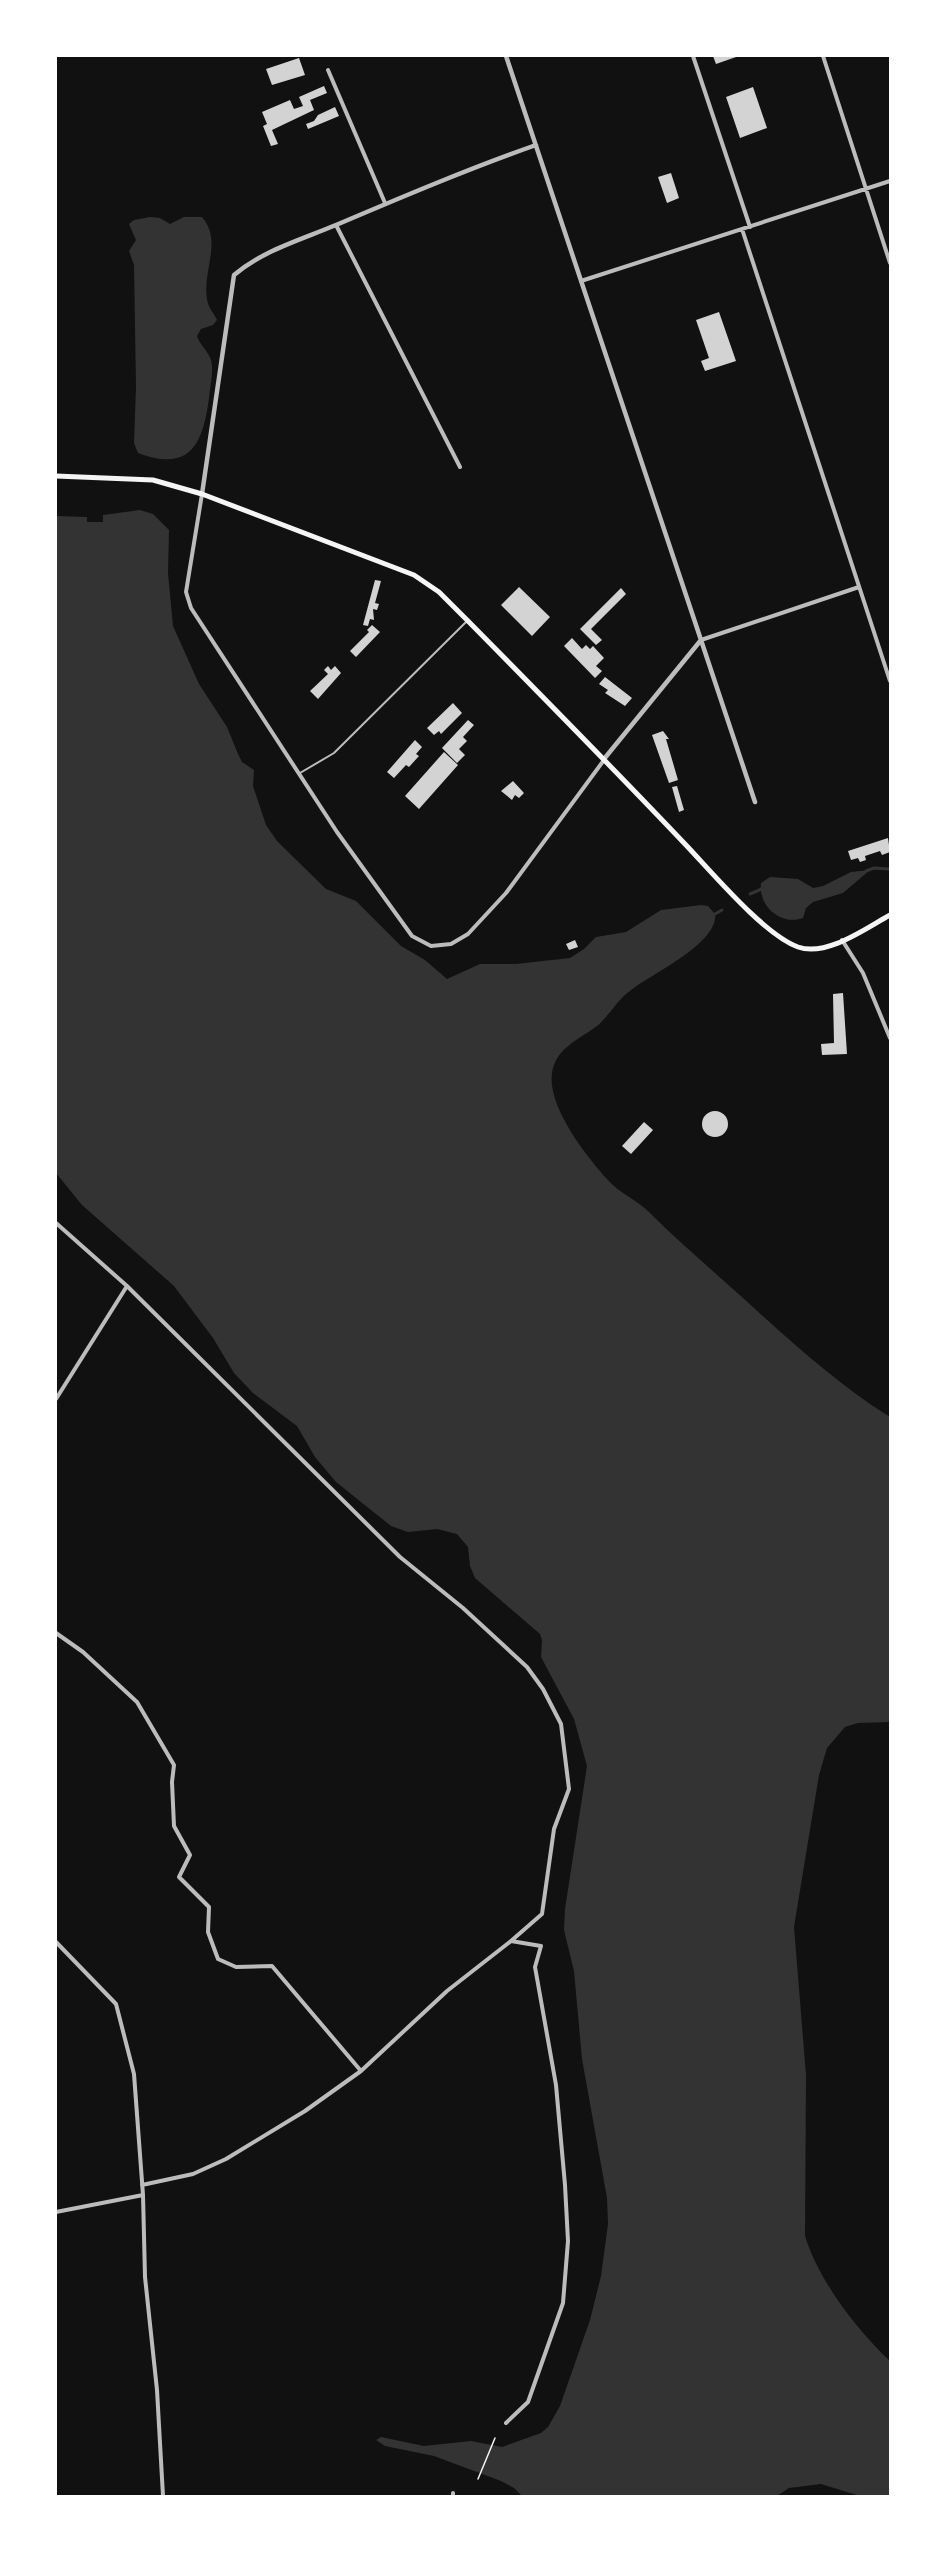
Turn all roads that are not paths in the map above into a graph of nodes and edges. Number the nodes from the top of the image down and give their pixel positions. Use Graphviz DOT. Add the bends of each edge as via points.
graph roads {
  1 [pos="506,56"];
  2 [pos="693,56"];
  3 [pos="823,56"];
  4 [pos="328,70"];
  5 [pos="536,145"];
  6 [pos="891,181"];
  7 [pos="867,189"];
  8 [pos="385,203"];
  9 [pos="336,225"];
  10 [pos="750,226"];
  11 [pos="742,229"];
  12 [pos="891,263"];
  13 [pos="581,281"];
  14 [pos="460,467"];
  15 [pos="56,476"];
  16 [pos="202,494"];
  17 [pos="859,587"];
  18 [pos="468,621"];
  19 [pos="701,640"];
  20 [pos="891,681"];
  21 [pos="604,759"];
  22 [pos="300,772"];
  23 [pos="755,802"];
  24 [pos="891,915"];
  25 [pos="842,940"];
  26 [pos="891,1038"];
  27 [pos="56,1223"];
  28 [pos="127,1286"];
  29 [pos="56,1399"];
  30 [pos="56,1633"];
  31 [pos="511,1941"];
  32 [pos="56,1942"];
  33 [pos="361,2071"];
  34 [pos="142,2186"];
  35 [pos="143,2195"];
  36 [pos="56,2212"];
  37 [pos="506,2423"];
  38 [pos="163,2496"];
  1 -- 5 [label="street"];
  2 -- 10 [label="street"];
  3 -- 7 [label="street"];
  4 -- 8 [label="street"];
  5 -- 8 [label="street"];
  5 -- 13 [label="street"];
  6 -- 7 [label="street"];
  7 -- 10 [label="street"];
  7 -- 12 [label="street"];
  8 -- 9 [label="street"];
  9 -- 14 [label="street"];
  9 -- 16 [label="street" via="253,259 234,275"];
  10 -- 11 [label="street"];
  11 -- 13 [label="street"];
  11 -- 17 [label="street"];
  13 -- 19 [label="street"];
  15 -- 16 [label="main road" via="153,480"];
  16 -- 18 [label="main road" via="414,575 439,592"];
  16 -- 22 [label="street" via="186,592 191,608"];
  17 -- 19 [label="street"];
  17 -- 20 [label="street"];
  18 -- 21 [label="main road"];
  18 -- 22 [label="lane" via="334,753"];
  19 -- 21 [label="street"];
  19 -- 23 [label="street"];
  21 -- 22 [label="street" via="506,893 476,926 451,944 431,946 412,936 337,832"];
  21 -- 25 [label="main road" via="766,925 799,947 817,949"];
  24 -- 25 [label="main road"];
  25 -- 26 [label="street" via="862,973"];
  27 -- 28 [label="street"];
  28 -- 29 [label="street"];
  28 -- 31 [label="street" via="400,1557 527,1667 543,1689 561,1724 569,1789 554,1829 542,1914"];
  30 -- 33 [label="street" via="83,1652 137,1702 174,1765 174,1826 190,1855 179,1877 209,1907 208,1932 218,1959 236,1968 272,1966"];
  31 -- 33 [label="street" via="447,1991"];
  31 -- 37 [label="street" via="541,1946 535,1968 556,2085 568,2241 563,2303 528,2402"];
  32 -- 34 [label="street" via="116,2004 134,2074"];
  33 -- 34 [label="street" via="226,2159 193,2174"];
  34 -- 35 [label="street"];
  35 -- 36 [label="street"];
  35 -- 38 [label="street" via="145,2277 158,2390"];
}
